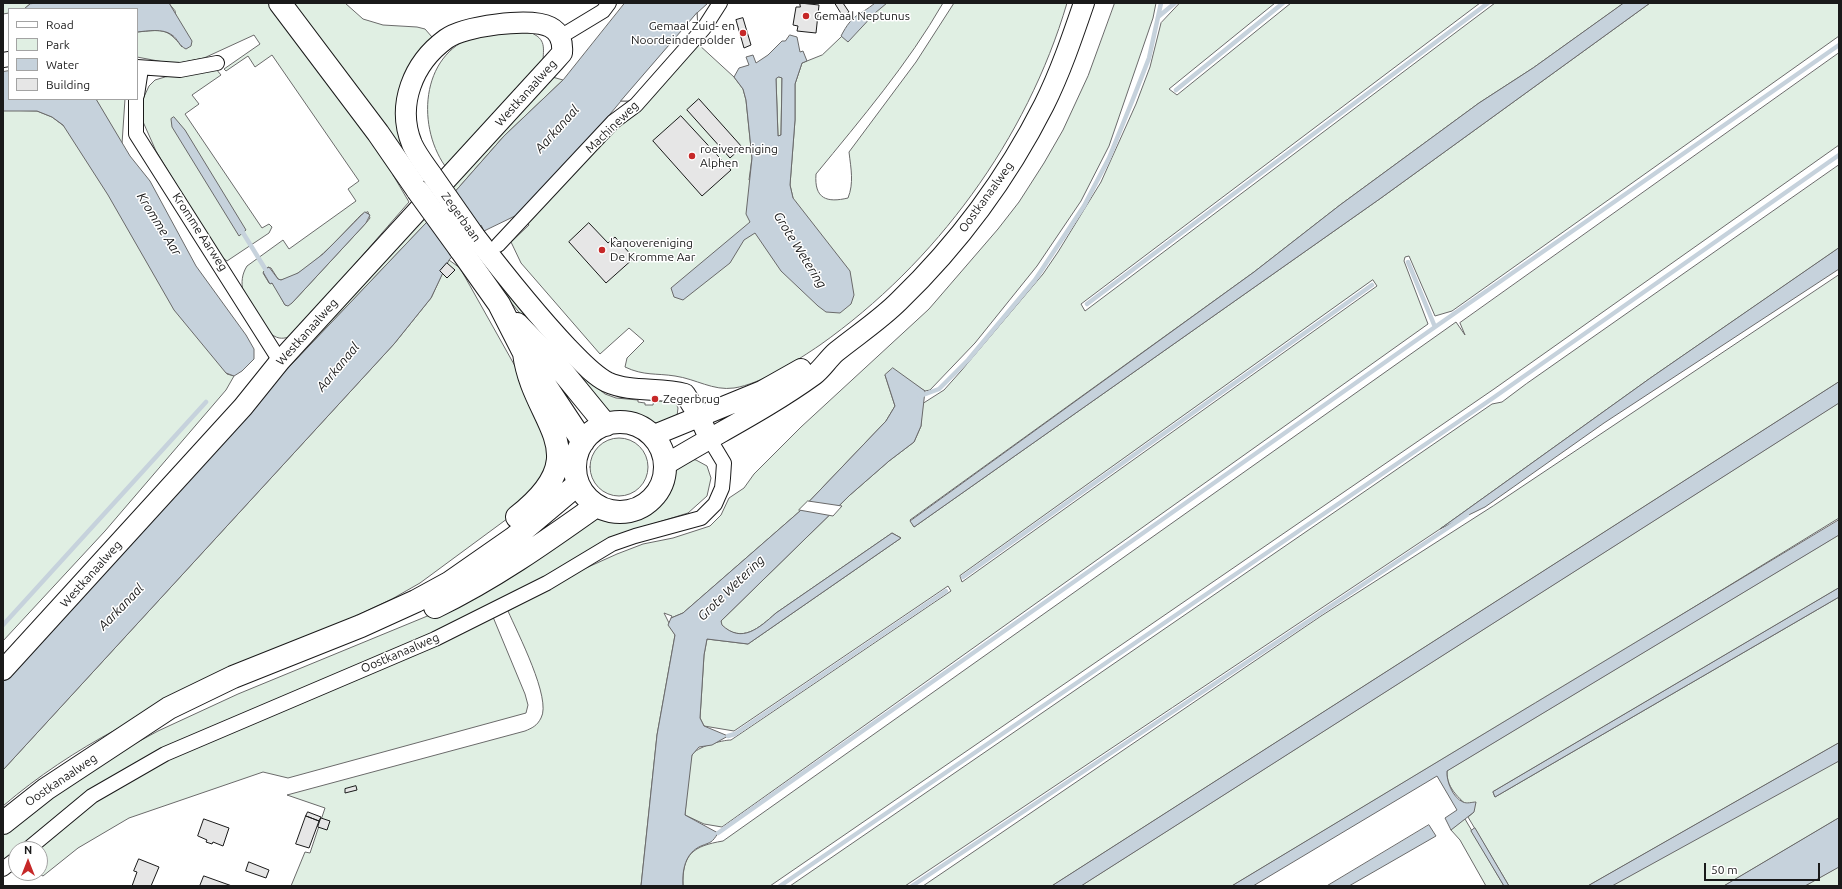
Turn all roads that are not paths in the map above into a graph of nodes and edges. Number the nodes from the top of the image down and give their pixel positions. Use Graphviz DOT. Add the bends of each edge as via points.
graph roads {
  1 [pos="280,3"];
  2 [pos="609,3"];
  3 [pos="720,3"];
  4 [pos="1084,3"];
  5 [pos="560,37"];
  6 [pos="217,63"];
  7 [pos="139,68"];
  8 [pos="138,82"];
  9 [pos="136,100"];
  10 [pos="425,183"];
  11 [pos="467,242"];
  12 [pos="498,245"];
  13 [pos="499,304"];
  14 [pos="524,353"];
  15 [pos="835,353"];
  16 [pos="280,361"];
  17 [pos="700,418"];
  18 [pos="606,425"];
  19 [pos="652,436"];
  20 [pos="709,438"];
  21 [pos="583,442"];
  22 [pos="664,465"];
  23 [pos="578,484"];
  24 [pos="596,506"];
  25 [pos="361,626"];
  26 [pos="3,670"];
  27 [pos="122,740"];
  28 [pos="3,823"];
  29 [pos="38,841"];
  1 -- 10 [label="main road, Zegerbaan" via="373,127"];
  2 -- 5 [label="street" via="602,11"];
  3 -- 12 [label="street, Machineweg" via="704,28 636,105 614,122"];
  4 -- 15 [label="street, Oostkanaalweg" via="1045,104 989,196 928,272 897,303"];
  5 -- 10 [label="street, Zegerbaan" via="550,28 540,24 523,23 472,29 447,38 424,60 412,78 406,99 407,126"];
  5 -- 16 [label="street, Westkanaalweg" via="562,53"];
  6 -- 7 [label="street" via="180,70"];
  7 -- 8 [label="street"];
  9 -- 16 [label="street, Kromme Aarweg" via="136,134"];
  10 -- 11 [label="main road, Zegerbaan, bridge"];
  11 -- 13 [label="main road, Zegerbaan"];
  11 -- 17 [label="street, Zegerbaan" via="594,374 621,387 685,394"];
  13 -- 14 [label="main road, Zegerbaan"];
  13 -- 18 [label="main road, Zegerbaan" via="557,365"];
  14 -- 21 [label="main road, Zegerbaan"];
  14 -- 25 [label="main road" via="526,370 556,439 557,464 550,482 534,502 461,561 377,612"];
  15 -- 17 [label="street, Oostkanaalweg" via="762,391"];
  15 -- 20 [label="street, Oostkanaalweg" via="809,378"];
  16 -- 26 [label="street, Westkanaalweg" via="238,413"];
  17 -- 19 [label="street, Oostkanaalweg"];
  17 -- 20 [label="street, Oostkanaalweg"];
  18 -- 19 [label="main road" via="631,424"];
  18 -- 21 [label="main road" via="593,431"];
  19 -- 22 [label="main road" via="661,450"];
  20 -- 22 [label="street, Oostkanaalweg"];
  20 -- 29 [label="street, Oostkanaalweg" via="724,463 722,488 715,504 701,518 612,544 547,583 435,639 165,754 92,796"];
  21 -- 23 [label="main road" via="575,462"];
  22 -- 24 [label="main road" via="661,485 654,497 643,506 630,511 616,512"];
  23 -- 24 [label="main road"];
  23 -- 25 [label="main road, Oostkanaalweg" via="515,537 470,570 416,601"];
  24 -- 27 [label="main road, Oostkanaalweg" via="485,582 454,598"];
  25 -- 27 [label="main road, Oostkanaalweg" via="206,690 169,708"];
  27 -- 28 [label="main road, Oostkanaalweg" via="46,789"];
}
